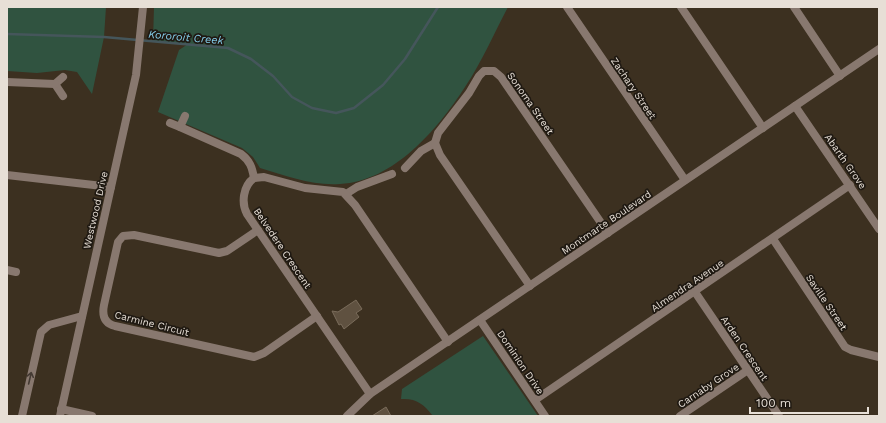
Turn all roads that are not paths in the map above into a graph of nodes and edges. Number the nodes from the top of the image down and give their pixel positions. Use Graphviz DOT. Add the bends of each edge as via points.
graph roads {
  1 [pos="143,7"];
  2 [pos="567,7"];
  3 [pos="681,7"];
  4 [pos="794,7"];
  5 [pos="878,53"];
  6 [pos="840,76"];
  7 [pos="63,77"];
  8 [pos="7,82"];
  9 [pos="55,84"];
  10 [pos="63,96"];
  11 [pos="795,106"];
  12 [pos="185,116"];
  13 [pos="170,123"];
  14 [pos="180,127"];
  15 [pos="763,128"];
  16 [pos="435,143"];
  17 [pos="405,168"];
  18 [pos="392,174"];
  19 [pos="7,175"];
  20 [pos="254,178"];
  21 [pos="685,180"];
  22 [pos="850,185"];
  23 [pos="111,187"];
  24 [pos="346,194"];
  25 [pos="879,229"];
  26 [pos="258,230"];
  27 [pos="608,233"];
  28 [pos="773,239"];
  29 [pos="7,270"];
  30 [pos="16,272"];
  31 [pos="530,286"];
  32 [pos="695,292"];
  33 [pos="82,316"];
  34 [pos="317,316"];
  35 [pos="480,320"];
  36 [pos="448,342"];
  37 [pos="879,357"];
  38 [pos="748,370"];
  39 [pos="370,394"];
  40 [pos="535,400"];
  41 [pos="60,413"];
  42 [pos="22,416"];
  43 [pos="92,416"];
  44 [pos="347,416"];
  45 [pos="545,416"];
  46 [pos="680,416"];
  47 [pos="779,416"];
  1 -- 23 [label="street, Westwood Drive" via="136,75"];
  2 -- 21 [label="street, Zachary Street"];
  3 -- 15 [label="street"];
  4 -- 6 [label="street"];
  5 -- 6 [label="street, Montmarte Boulevard"];
  6 -- 11 [label="street, Montmarte Boulevard"];
  7 -- 9 [label="street"];
  8 -- 9 [label="street"];
  9 -- 10 [label="street"];
  11 -- 15 [label="street, Montmarte Boulevard"];
  11 -- 22 [label="street, Abarth Grove"];
  12 -- 14 [label="street"];
  13 -- 14 [label="street"];
  14 -- 20 [label="street" via="241,154 252,166"];
  15 -- 21 [label="street, Montmarte Boulevard"];
  16 -- 17 [label="street" via="421,151"];
  16 -- 27 [label="street, Sonoma Street" via="438,133 470,93 481,73 487,70 494,71 504,81"];
  16 -- 31 [label="street" via="440,155"];
  18 -- 24 [label="street" via="357,187"];
  19 -- 23 [label="street"];
  20 -- 24 [label="street" via="264,177 305,188 342,191"];
  20 -- 26 [label="street, Belvedere Crescent" via="247,186 244,205"];
  21 -- 27 [label="street, Montmarte Boulevard"];
  22 -- 25 [label="street, Abarth Grove"];
  22 -- 28 [label="street, Almendra Avenue"];
  23 -- 33 [label="street, Westwood Drive"];
  24 -- 36 [label="street"];
  26 -- 34 [label="street, Belvedere Crescent"];
  26 -- 34 [label="street, Carmine Circuit" via="227,251 219,253 134,235 123,236 118,242 103,310 106,322 254,357 264,353"];
  27 -- 31 [label="street, Montmarte Boulevard"];
  28 -- 32 [label="street, Almendra Avenue"];
  28 -- 37 [label="street, Saville Street" via="845,347"];
  29 -- 30 [label="street"];
  31 -- 35 [label="street, Montmarte Boulevard"];
  32 -- 38 [label="street, Arden Crescent"];
  32 -- 40 [label="street, Almendra Avenue"];
  33 -- 41 [label="street, Westwood Drive"];
  42 -- 33 [label="street, one-way" via="41,332 49,325"];
  34 -- 39 [label="street, Belvedere Crescent"];
  35 -- 36 [label="street, Montmarte Boulevard"];
  35 -- 40 [label="street, Dominion Drive"];
  36 -- 39 [label="street, Montmarte Boulevard"];
  38 -- 46 [label="street, Carnaby Grove"];
  38 -- 47 [label="street, Arden Crescent"];
  39 -- 44 [label="street, Montmarte Boulevard"];
  40 -- 45 [label="street, Dominion Drive"];
  41 -- 43 [label="street"];
}
